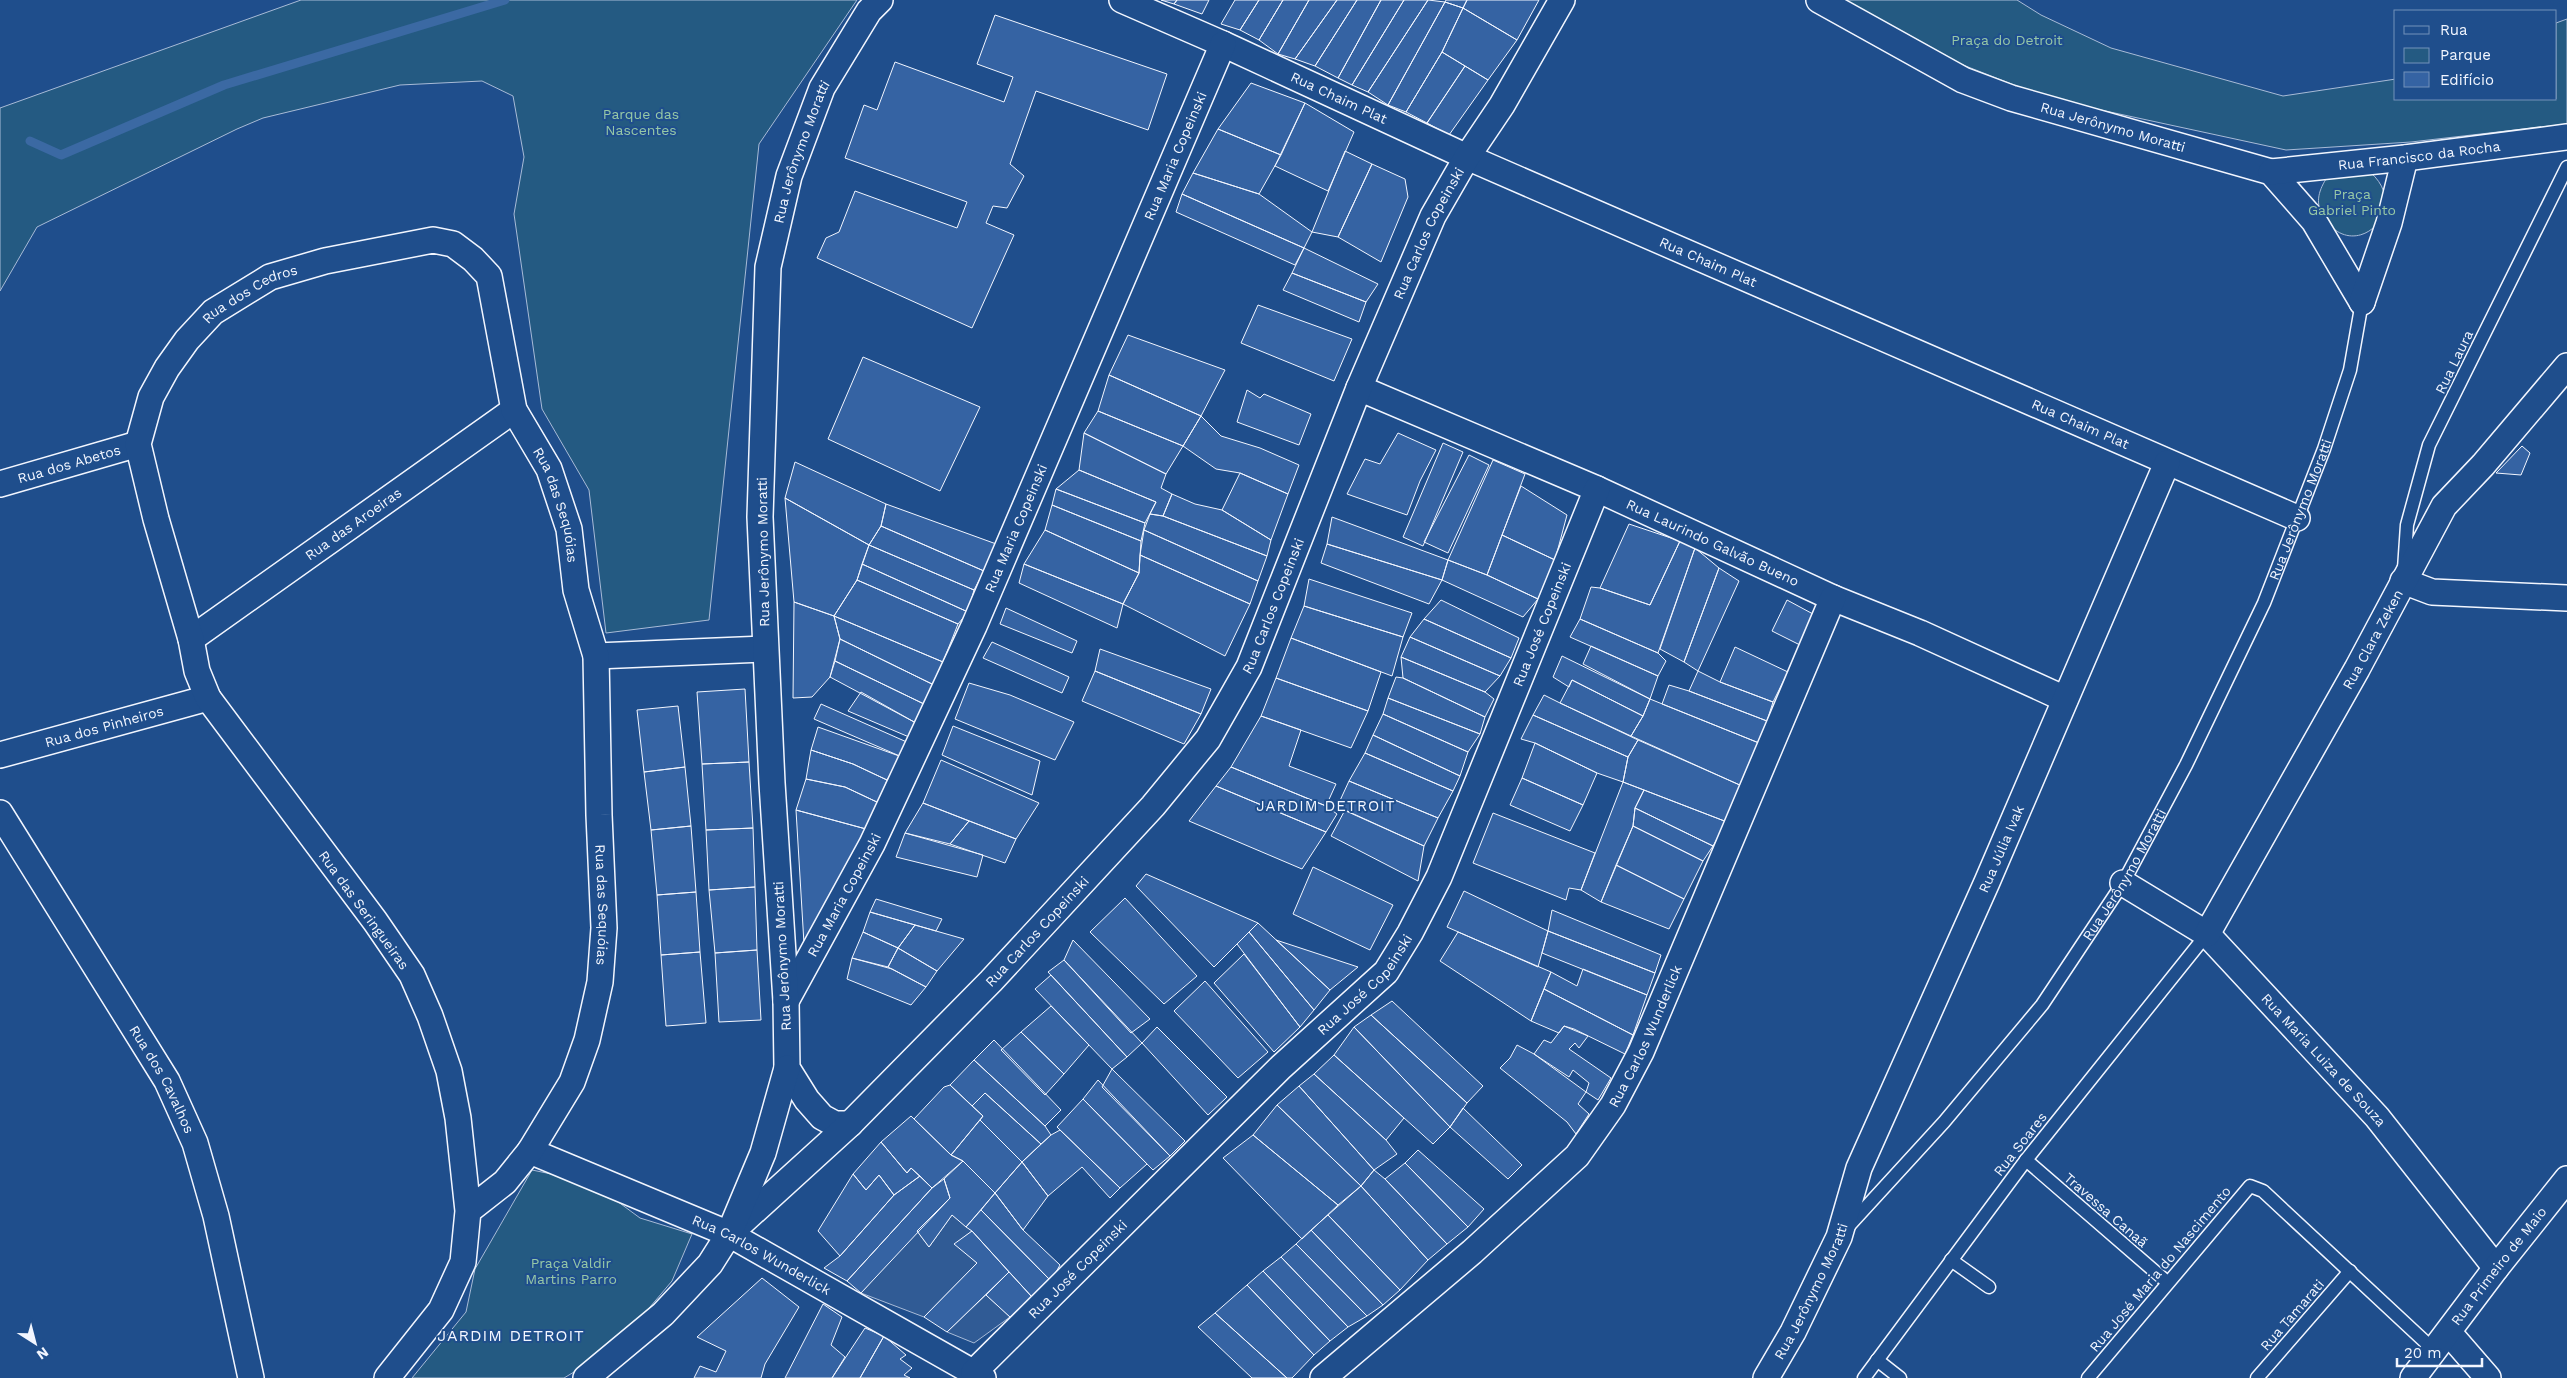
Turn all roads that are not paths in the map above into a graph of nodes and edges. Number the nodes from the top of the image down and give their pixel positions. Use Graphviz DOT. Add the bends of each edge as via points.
graph roads {
  1 [pos="880,0"];
  2 [pos="1122,0"];
  3 [pos="1562,0"];
  4 [pos="1819,0"];
  5 [pos="1223,44"];
  6 [pos="2567,137"];
  7 [pos="1467,158"];
  8 [pos="2405,158"];
  9 [pos="2567,167"];
  10 [pos="2271,172"];
  11 [pos="2362,302"];
  12 [pos="2567,366"];
  13 [pos="1359,388"];
  14 [pos="514,410"];
  15 [pos="138,444"];
  16 [pos="2166,463"];
  17 [pos="0,484"];
  18 [pos="1597,489"];
  19 [pos="2298,518"];
  20 [pos="2403,581"];
  21 [pos="1833,598"];
  22 [pos="2567,598"];
  23 [pos="191,639"];
  24 [pos="765,648"];
  25 [pos="596,656"];
  26 [pos="208,698"];
  27 [pos="2065,699"];
  28 [pos="0,755"];
  29 [pos="0,813"];
  30 [pos="2123,883"];
  31 [pos="2207,934"];
  32 [pos="786,1001"];
  33 [pos="787,1068"];
  34 [pos="850,1124"];
  35 [pos="530,1151"];
  36 [pos="2026,1160"];
  37 [pos="2567,1179"];
  38 [pos="468,1211"];
  39 [pos="729,1234"];
  40 [pos="1839,1237"];
  41 [pos="1951,1260"];
  42 [pos="2496,1268"];
  43 [pos="2350,1271"];
  44 [pos="2167,1282"];
  45 [pos="1989,1287"];
  46 [pos="2442,1342"];
  47 [pos="1877,1360"];
  48 [pos="979,1375"];
  49 [pos="251,1378"];
  50 [pos="387,1378"];
  51 [pos="586,1378"];
  52 [pos="1323,1378"];
  53 [pos="1766,1378"];
  54 [pos="1864,1378"];
  55 [pos="1900,1378"];
  56 [pos="2088,1378"];
  57 [pos="2257,1378"];
  58 [pos="2413,1378"];
  59 [pos="2488,1378"];
  1 -- 24 [label="street, Rua Jerônymo Moratti" via="869,11 822,88 789,176 768,267 760,517"];
  2 -- 5 [label="street, Rua Chaim Plat"];
  3 -- 7 [label="street, Rua Carlos Copeinski" via="1502,106"];
  4 -- 10 [label="street, Rua Jerônymo Moratti" via="1963,80 2011,98"];
  5 -- 7 [label="street, Rua Chaim Plat"];
  5 -- 32 [label="street, Rua Maria Copeinski" via="962,652 872,844"];
  6 -- 8 [label="street, Rua Francisco da Rocha"];
  7 -- 13 [label="street, Rua Carlos Copeinski" via="1433,216"];
  7 -- 16 [label="street, Rua Chaim Plat"];
  8 -- 10 [label="street, Rua Francisco da Rocha"];
  8 -- 11 [label="street, Rua Jerônymo Moratti" via="2389,223"];
  9 -- 20 [label="lane, Rua Laura" via="2429,444 2407,526"];
  10 -- 11 [label="street" via="2314,221"];
  11 -- 19 [label="lane, Rua Jerônymo Moratti" via="2350,370"];
  12 -- 20 [label="street, Rua Clara Zeken" via="2444,506"];
  13 -- 18 [label="street, Rua Laurindo Galvão Bueno"];
  13 -- 34 [label="street, Rua Carlos Copeinski" via="1249,667 1208,739 1153,806 1063,905"];
  14 -- 15 [label="street, Rua dos Cedros" via="489,276 473,258 453,244 433,240 325,261 270,277 220,307 187,340 167,368 151,397"];
  14 -- 23 [label="street, Rua das Aroeiras"];
  14 -- 25 [label="street, Rua das Sequóias" via="549,469 569,529 576,590"];
  15 -- 17 [label="street, Rua dos Abetos"];
  15 -- 23 [label="street, Rua dos Cedros"];
  16 -- 19 [label="street, Rua Chaim Plat"];
  16 -- 27 [label="street, Rua Júlia Ivak"];
  18 -- 21 [label="street, Rua Laurindo Galvão Bueno"];
  18 -- 48 [label="street, Rua José Copeinski" via="1439,877 1386,972 1274,1074"];
  19 -- 30 [label="lane, Rua Jerônymo Moratti" via="2244,646"];
  20 -- 22 [label="street" via="2432,592"];
  20 -- 31 [label="street, Rua Clara Zeken" via="2357,669"];
  21 -- 27 [label="street, Rua Laurindo Galvão Bueno"];
  21 -- 52 [label="street, Rua Carlos Wunderlick" via="1640,1052 1597,1130 1577,1156 1538,1194"];
  23 -- 26 [label="street, Rua das Seringueiras" via="197,671"];
  24 -- 25 [label="street"];
  24 -- 32 [label="street, Rua Jerônymo Moratti"];
  25 -- 35 [label="street, Rua das Sequóias" via="604,928 600,982 587,1040 572,1082"];
  26 -- 28 [label="street, Rua dos Pinheiros"];
  26 -- 38 [label="street, Rua das Seringueiras" via="375,921 412,976 449,1071 458,1118"];
  27 -- 40 [label="street, Rua Júlia Ivak" via="1859,1168"];
  29 -- 49 [label="street, Rua dos Cavalhos" via="167,1081 195,1143 216,1216"];
  30 -- 31 [label="street, Rua Maria Luiza de Souza"];
  30 -- 40 [label="lane, Rua Jerônymo Moratti" via="2042,1005 1944,1122"];
  31 -- 36 [label="lane, Rua Soares"];
  31 -- 42 [label="street, Rua Maria Luiza de Souza" via="2378,1117"];
  32 -- 33 [label="street, Rua Jerônymo Moratti"];
  33 -- 34 [label="street" via="822,1117 836,1124"];
  33 -- 39 [label="street" via="763,1153"];
  34 -- 39 [label="street, Rua Carlos Copeinski"];
  35 -- 38 [label="street, Rua das Sequóias" via="504,1182"];
  35 -- 39 [label="street, Rua Carlos Wunderlick"];
  36 -- 41 [label="lane, Rua Soares"];
  36 -- 44 [label="lane, Travessa Canaã"];
  37 -- 42 [label="street, Rua Primeiro de Maio"];
  38 -- 50 [label="street" via="463,1262 452,1291 426,1332"];
  39 -- 48 [label="street, Rua Carlos Wunderlick"];
  39 -- 51 [label="street" via="710,1264 688,1289"];
  40 -- 53 [label="street, Rua Jerônymo Moratti" via="1793,1332"];
  41 -- 45 [label="lane"];
  41 -- 47 [label="lane, Rua Soares"];
  42 -- 46 [label="street, Rua Primeiro de Maio"];
  43 -- 44 [label="lane, Rua José Maria do Nascimento" via="2263,1191 2250,1186"];
  43 -- 46 [label="lane, Rua José Maria do Nascimento"];
  43 -- 57 [label="lane, Rua Tamarati"];
  44 -- 56 [label="lane, Rua José Maria do Nascimento"];
  46 -- 58 [label="street, Rua Primeiro de Maio"];
  46 -- 59 [label="street"];
  47 -- 54 [label="lane, Rua Soares"];
  47 -- 55 [label="lane"];
}
